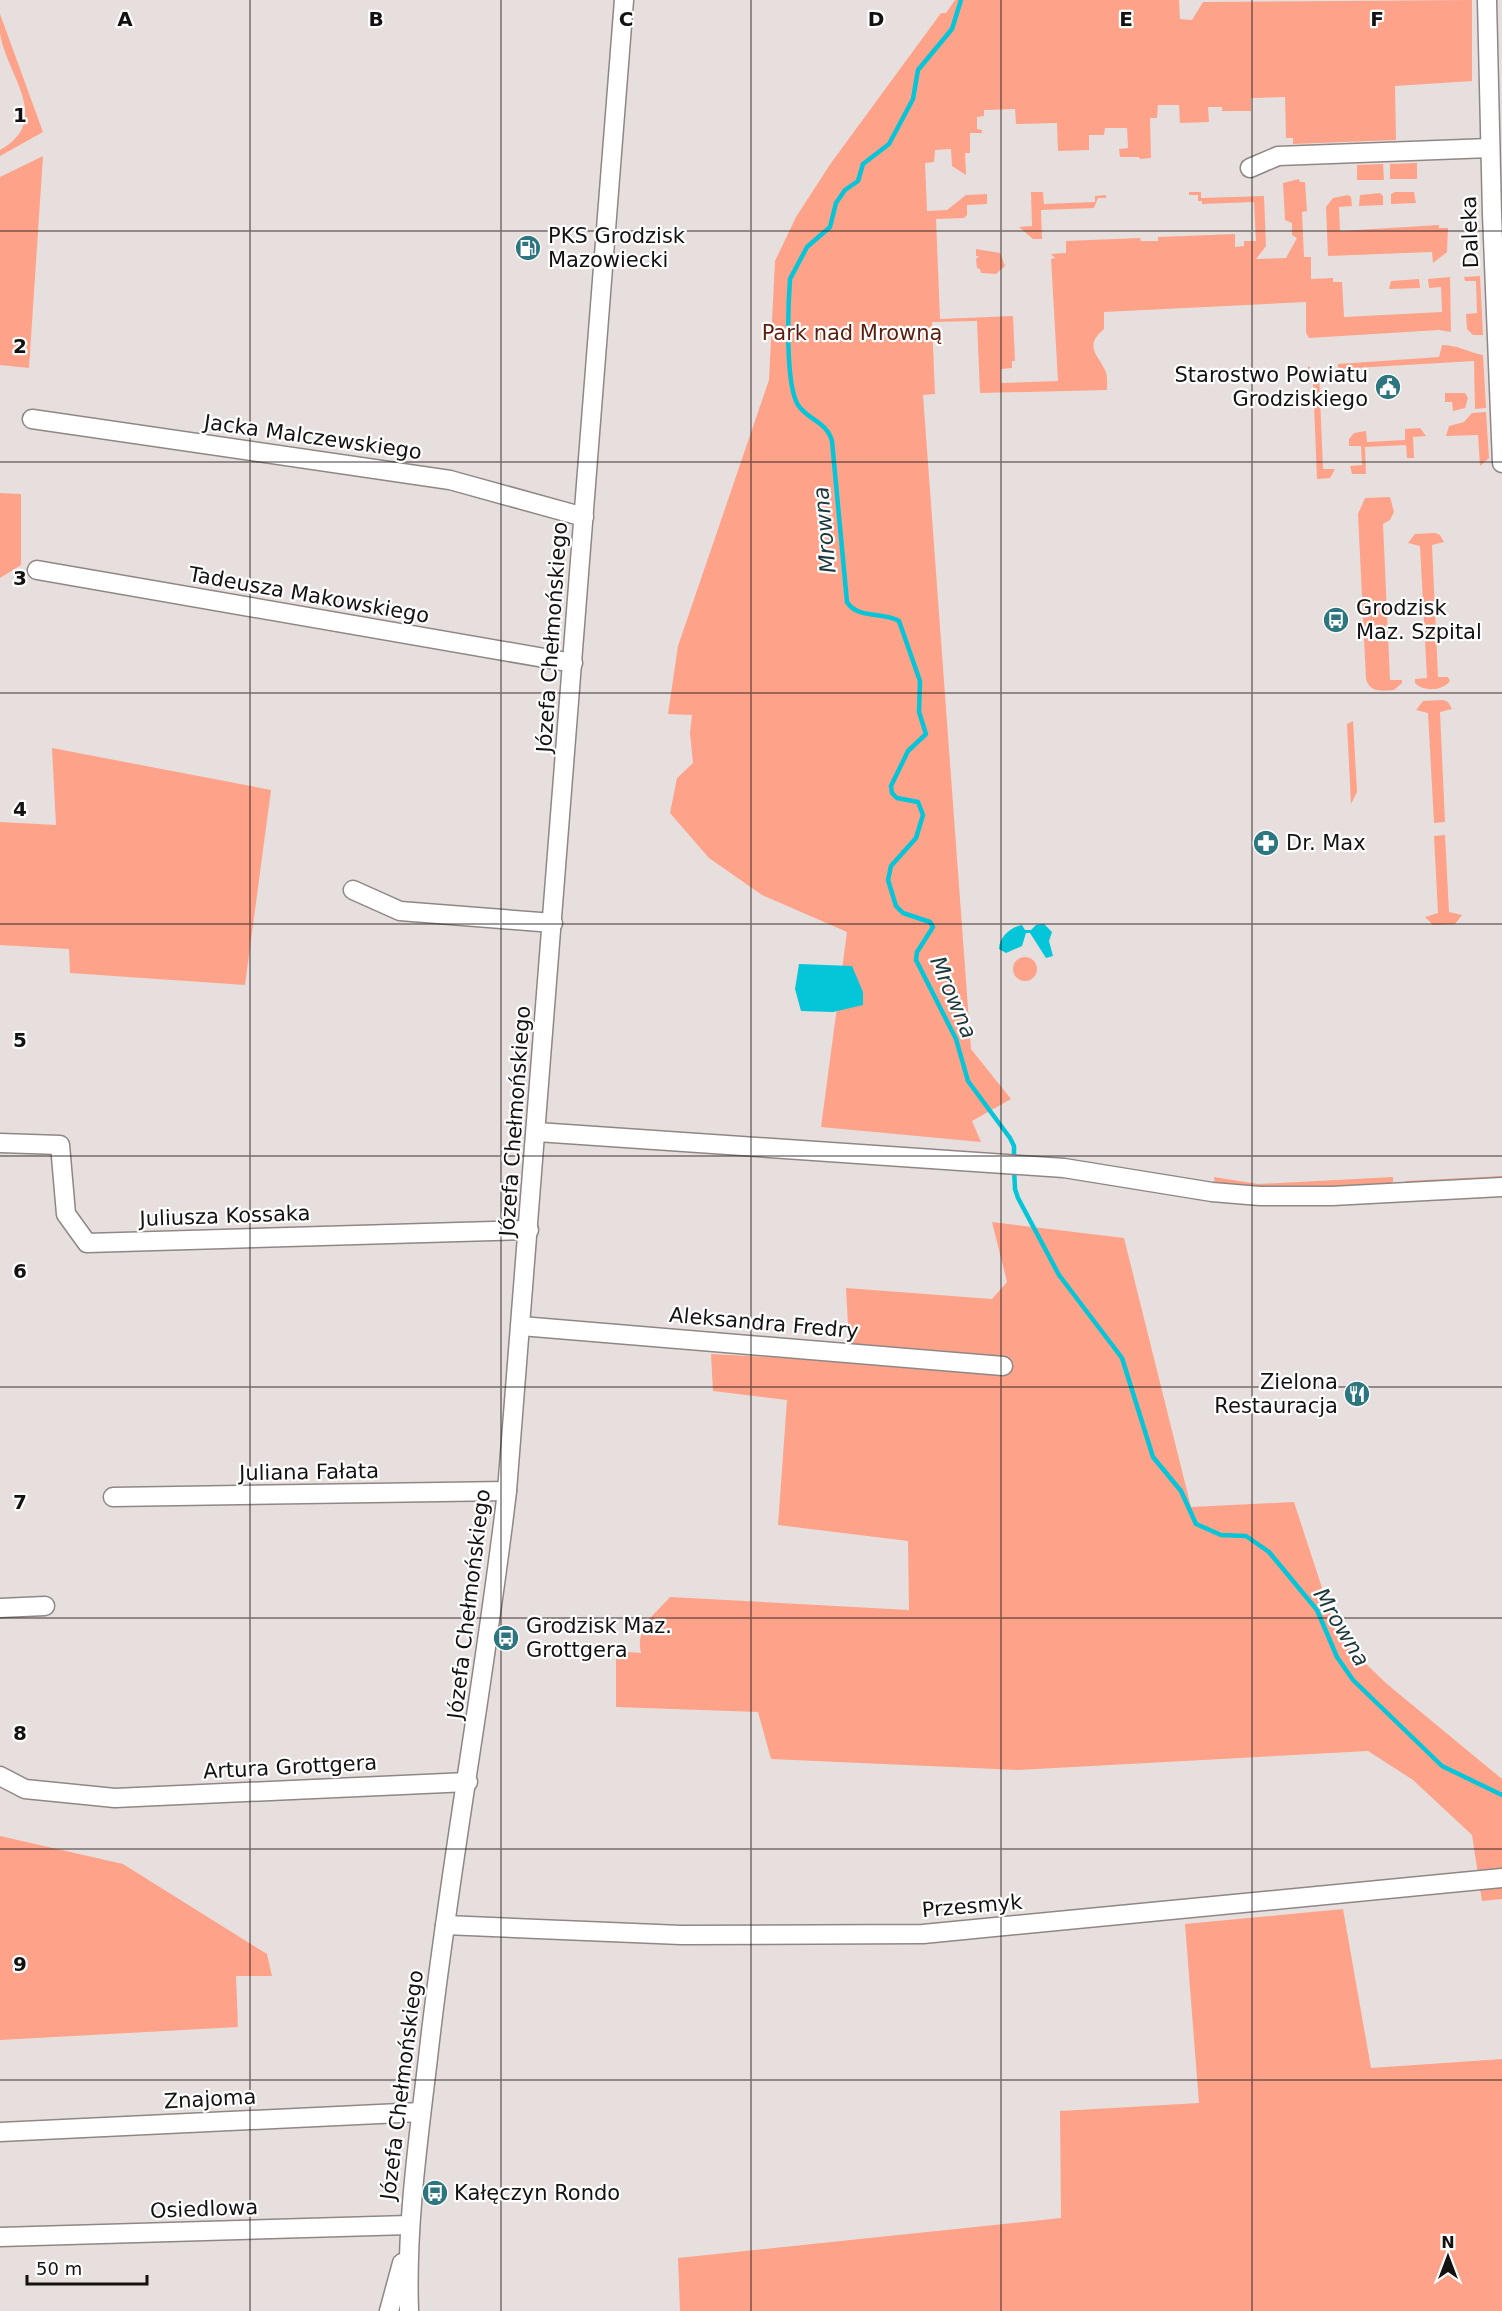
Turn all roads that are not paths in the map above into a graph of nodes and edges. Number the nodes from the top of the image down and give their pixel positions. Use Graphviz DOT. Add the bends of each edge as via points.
graph roads {
  1 [pos="624,0"];
  2 [pos="1487,0"];
  3 [pos="1490,148"];
  4 [pos="1250,168"];
  5 [pos="1498,290"];
  6 [pos="32,419"];
  7 [pos="1502,463"];
  8 [pos="584,518"];
  9 [pos="37,570"];
  10 [pos="573,663"];
  11 [pos="353,890"];
  12 [pos="553,923"];
  13 [pos="537,1132"];
  14 [pos="0,1143"];
  15 [pos="1502,1187"];
  16 [pos="529,1230"];
  17 [pos="521,1326"];
  18 [pos="1003,1366"];
  19 [pos="507,1491"];
  20 [pos="112,1497"];
  21 [pos="45,1606"];
  22 [pos="0,1608"];
  23 [pos="0,1776"];
  24 [pos="468,1782"];
  25 [pos="1502,1878"];
  26 [pos="445,1925"];
  27 [pos="422,2112"];
  28 [pos="0,2132"];
  29 [pos="409,2233"];
  30 [pos="0,2237"];
  31 [pos="389,2311"];
  32 [pos="409,2311"];
  1 -- 8 [label="street, Józefa Chełmońskiego"];
  2 -- 3 [label="street, Daleka"];
  3 -- 4 [label="street" via="1278,156"];
  3 -- 5 [label="street, Daleka"];
  5 -- 7 [label="street, Daleka"];
  6 -- 8 [label="street, Jacka Malczewskiego" via="450,480"];
  8 -- 10 [label="street, Józefa Chełmońskiego"];
  9 -- 10 [label="street, Tadeusza Makowskiego"];
  10 -- 12 [label="street, Józefa Chełmońskiego"];
  11 -- 12 [label="street" via="400,911"];
  12 -- 13 [label="street, Józefa Chełmońskiego"];
  13 -- 15 [label="street" via="1036,1166 1260,1196"];
  13 -- 16 [label="street, Józefa Chełmońskiego"];
  14 -- 16 [label="street, Juliusza Kossaka" via="60,1145 66,1214 87,1243"];
  16 -- 17 [label="street, Józefa Chełmońskiego"];
  17 -- 18 [label="street, Aleksandra Fredry"];
  17 -- 19 [label="street, Józefa Chełmońskiego"];
  19 -- 20 [label="street, Juliana Fałata"];
  19 -- 24 [label="street, Józefa Chełmońskiego"];
  21 -- 22 [label="street"];
  23 -- 24 [label="street, Artura Grottgera" via="25,1789 115,1798"];
  24 -- 26 [label="street, Józefa Chełmońskiego"];
  25 -- 26 [label="street, Przesmyk" via="923,1934 681,1935"];
  26 -- 27 [label="street, Józefa Chełmońskiego"];
  27 -- 28 [label="street, Znajoma"];
  27 -- 29 [label="street, Józefa Chełmońskiego"];
  29 -- 30 [label="street, Osiedlowa"];
  29 -- 31 [label="street, Józefa Chełmońskiego"];
  29 -- 32 [label="street, Józefa Chełmońskiego"];
}
